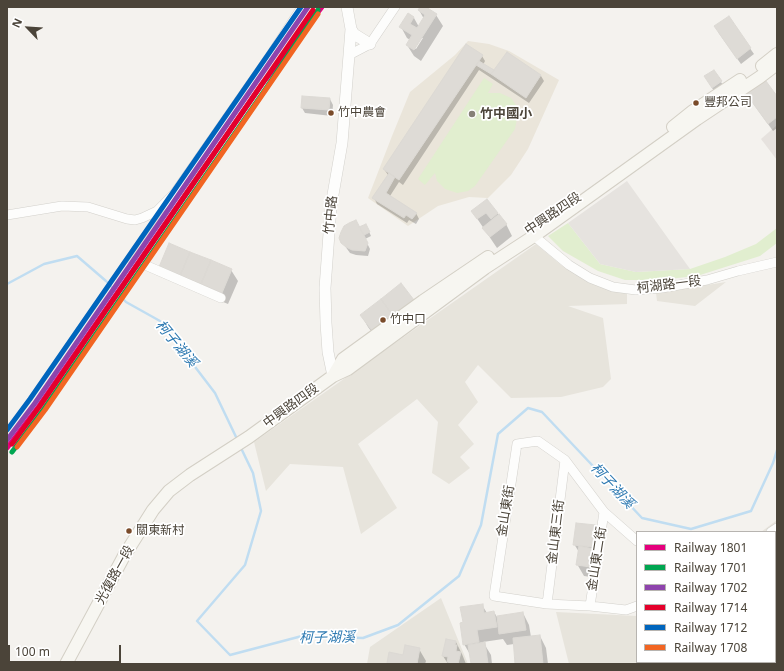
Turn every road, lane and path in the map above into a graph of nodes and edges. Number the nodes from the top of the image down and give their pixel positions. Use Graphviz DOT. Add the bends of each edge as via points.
graph roads {
  1 [pos="302,7"];
  2 [pos="347,7"];
  3 [pos="395,7"];
  4 [pos="351,29"];
  5 [pos="370,44"];
  6 [pos="777,54"];
  7 [pos="349,55"];
  8 [pos="777,64"];
  9 [pos="7,215"];
  10 [pos="532,233"];
  11 [pos="777,262"];
  12 [pos="145,265"];
  13 [pos="221,298"];
  14 [pos="333,376"];
  15 [pos="230,449"];
  16 [pos="565,460"];
  17 [pos="604,512"];
  18 [pos="636,541"];
  19 [pos="547,604"];
  20 [pos="590,606"];
  21 [pos="636,606"];
  22 [pos="66,664"];
  1 -- 9 [label="street" via="174,194 158,211 135,220 88,207 62,206"];
  2 -- 4 [label="street, 竹中路"];
  3 -- 5 [label="street"];
  4 -- 5 [label="street" via="358,38"];
  4 -- 7 [label="street, 竹中路"];
  5 -- 7 [label="street"];
  6 -- 10 [label="main road, 中興路四段" via="693,111"];
  7 -- 14 [label="street, 竹中路" via="342,144 331,206 325,288 328,352"];
  8 -- 10 [label="main road, 中興路四段"];
  10 -- 11 [label="street, 柯湖路一段" via="568,265 590,278 613,287 636,290 707,280"];
  10 -- 14 [label="main road, 中興路四段" via="423,301 343,359"];
  12 -- 13 [label="street"];
  14 -- 15 [label="main road, 中興路四段"];
  15 -- 22 [label="main road, 光復路一段" via="169,491 153,510 124,556"];
  16 -- 17 [label="street, 金山東街"];
  16 -- 19 [label="street, 金山東三街"];
  16 -- 19 [label="street, 金山東街" via="538,441 517,444 494,596"];
  17 -- 18 [label="street, 金山東街"];
  17 -- 20 [label="street, 金山東二街"];
  19 -- 20 [label="street, 金山東街"];
  20 -- 21 [label="street, 金山東街" via="626,610"];
}
